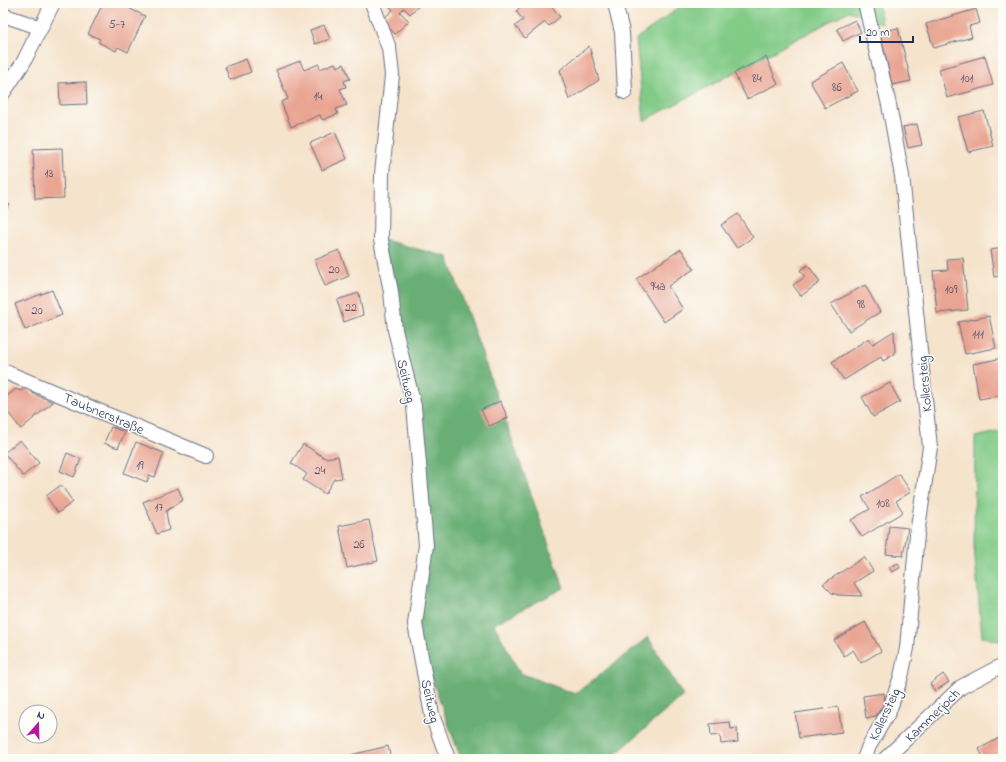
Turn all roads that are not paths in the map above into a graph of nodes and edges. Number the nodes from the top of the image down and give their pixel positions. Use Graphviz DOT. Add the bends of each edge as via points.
graph roads {
  1 [pos="53,3"];
  2 [pos="372,3"];
  3 [pos="615,3"];
  4 [pos="866,3"];
  5 [pos="3,15"];
  6 [pos="41,28"];
  7 [pos="625,92"];
  8 [pos="3,93"];
  9 [pos="3,372"];
  10 [pos="206,456"];
  11 [pos="1003,665"];
  12 [pos="448,759"];
  13 [pos="864,759"];
  14 [pos="885,759"];
  1 -- 6 [label="street"];
  2 -- 12 [label="street, Seitweg" via="389,48 392,75 382,174 381,240 395,330 414,406 426,545 415,624 432,715"];
  3 -- 7 [label="street" via="622,32"];
  4 -- 13 [label="street, Kollersteig" via="902,176 930,447 903,669 889,711"];
  5 -- 6 [label="street"];
  6 -- 8 [label="street"];
  9 -- 10 [label="street, Taubnerstraße"];
  11 -- 14 [label="street, Kammerjoch" via="961,687"];
}
